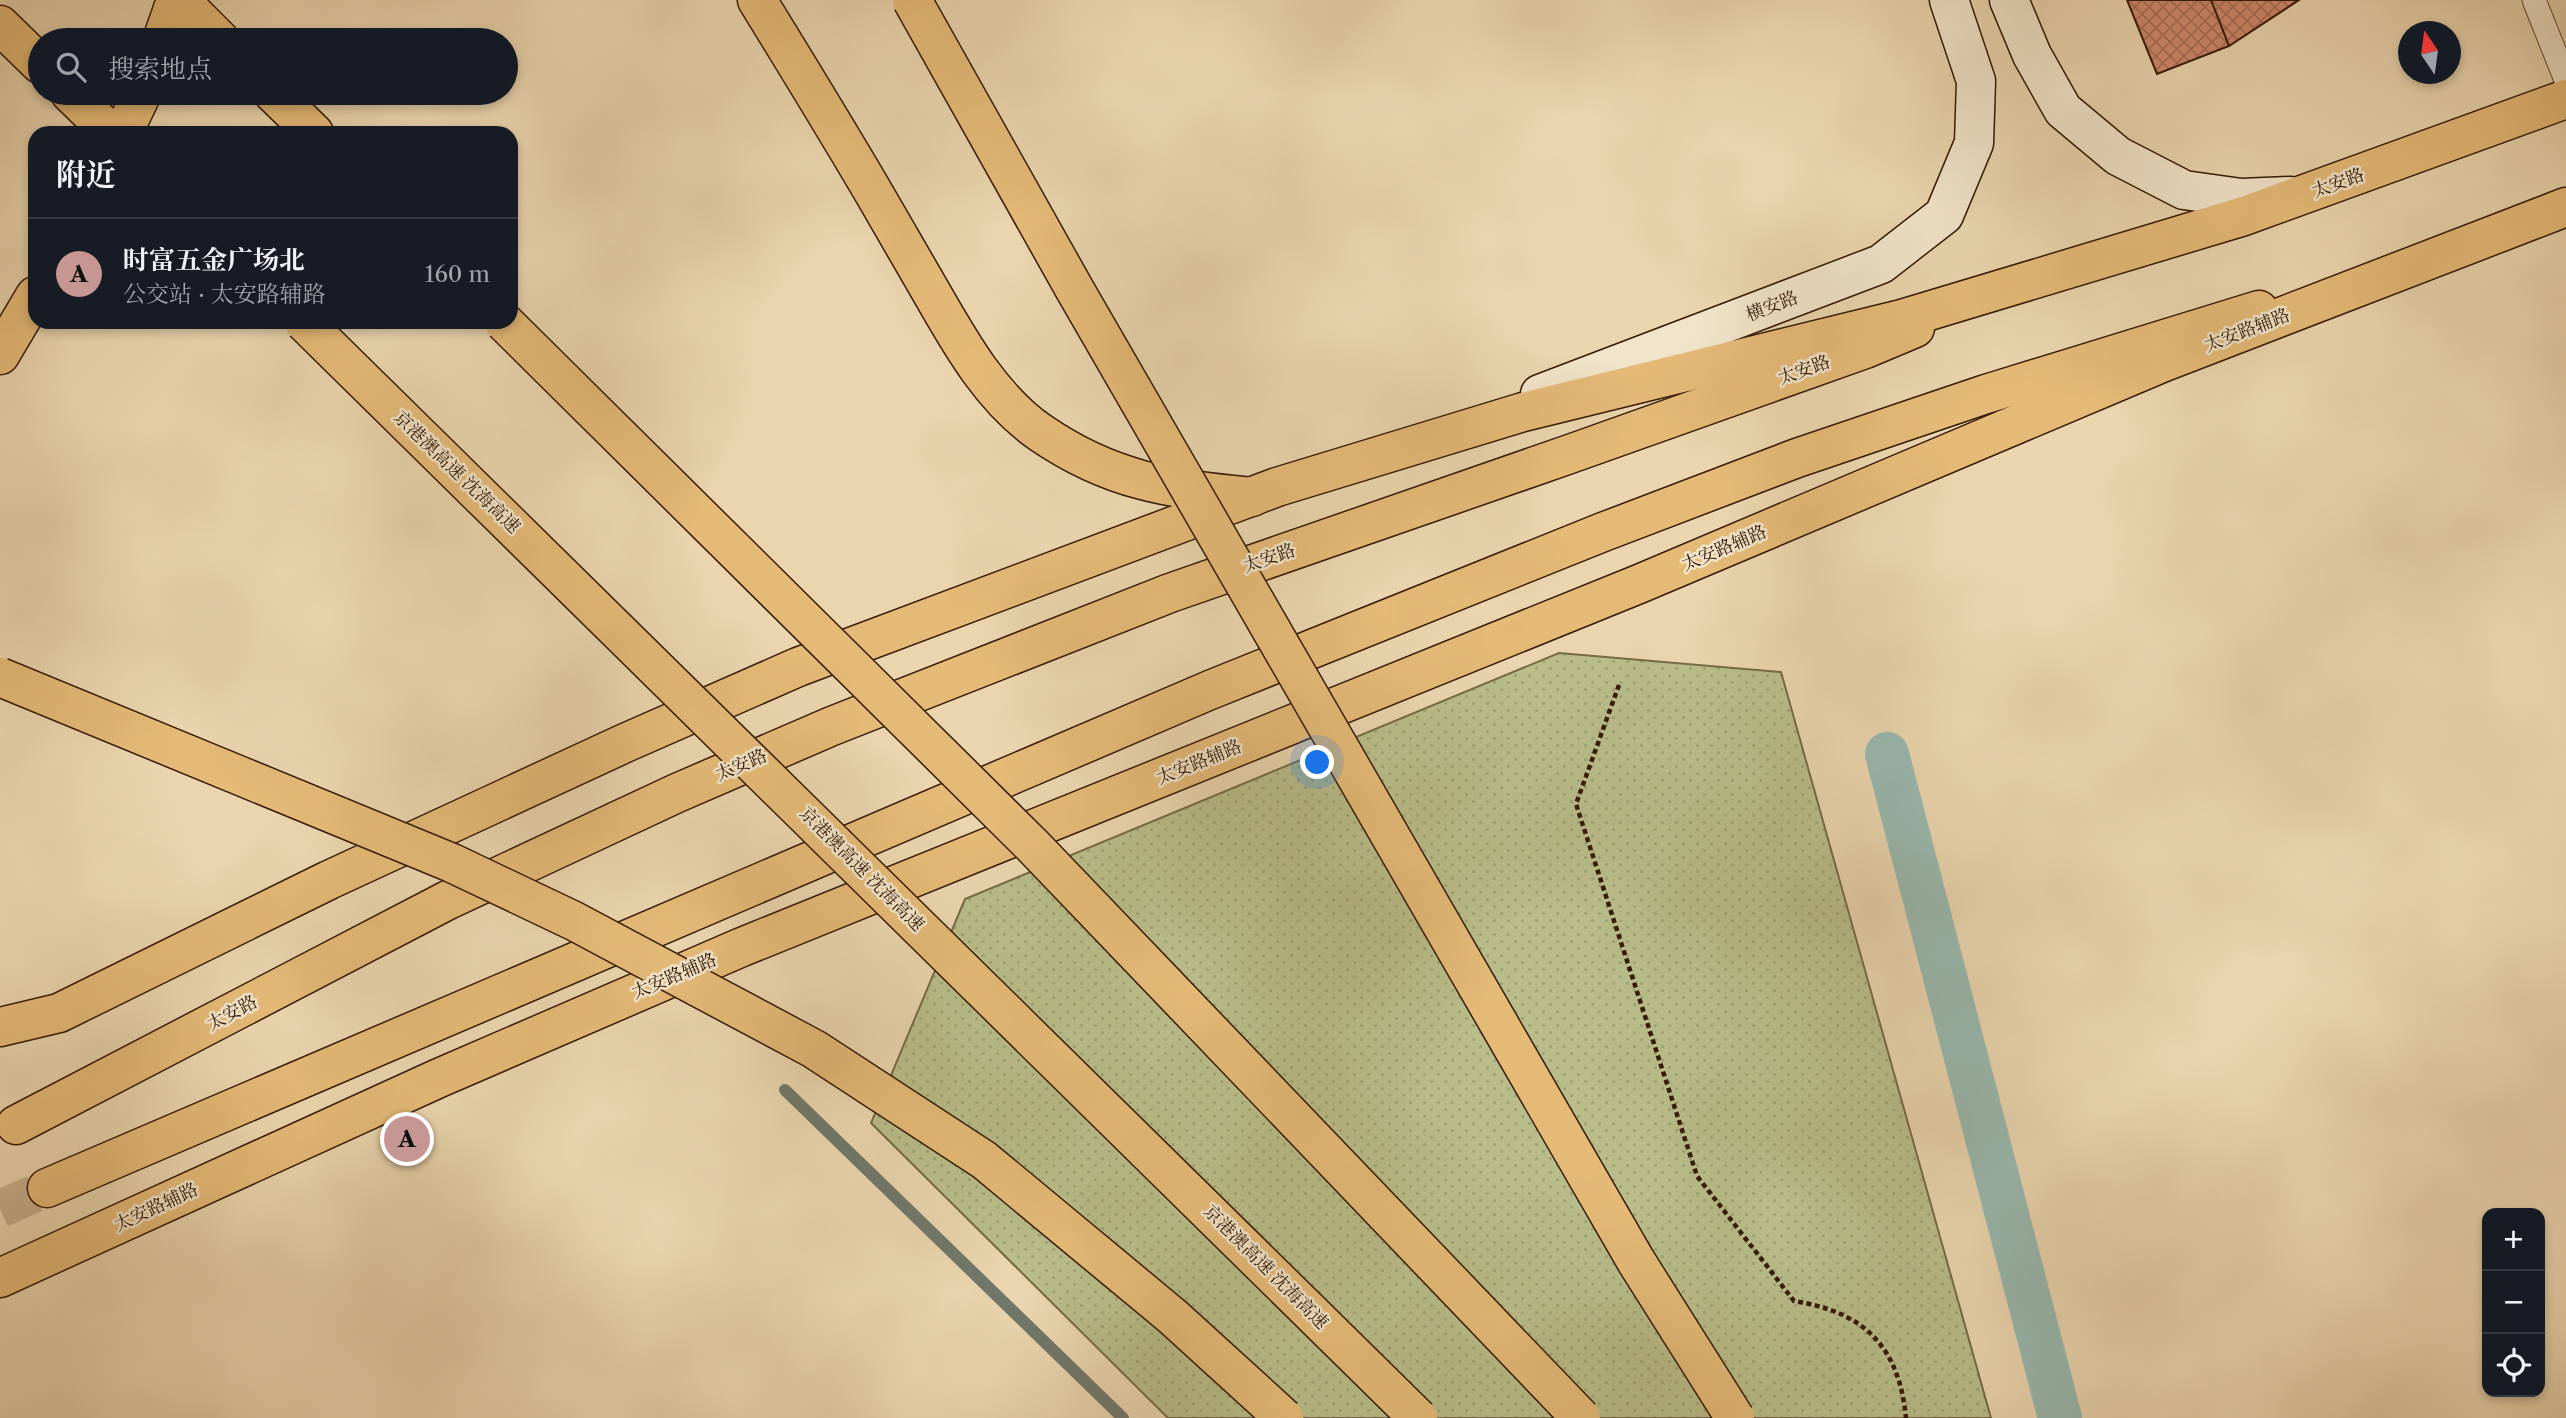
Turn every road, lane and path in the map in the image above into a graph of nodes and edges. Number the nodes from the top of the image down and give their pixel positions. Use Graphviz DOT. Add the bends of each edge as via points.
graph roads {
  1 [pos="178,0"];
  2 [pos="757,0"];
  3 [pos="912,0"];
  4 [pos="1949,0"];
  5 [pos="2009,0"];
  6 [pos="2534,0"];
  7 [pos="0,24"];
  8 [pos="167,28"];
  9 [pos="207,28"];
  10 [pos="28,52"];
  11 [pos="2566,80"];
  12 [pos="2566,99"];
  13 [pos="82,105"];
  14 [pos="136,105"];
  15 [pos="285,105"];
  16 [pos="104,126"];
  17 [pos="126,126"];
  18 [pos="307,126"];
  19 [pos="2303,196"];
  20 [pos="2566,207"];
  21 [pos="2407,268"];
  22 [pos="2057,271"];
  23 [pos="28,308"];
  24 [pos="311,329"];
  25 [pos="512,329"];
  26 [pos="0,355"];
  27 [pos="1378,456"];
  28 [pos="1251,497"];
  29 [pos="0,677"];
  30 [pos="1619,685"];
  31 [pos="59,1013"];
  32 [pos="0,1027"];
  33 [pos="0,1043"];
  34 [pos="16,1125"];
  35 [pos="47,1188"];
  36 [pos="6,1274"];
  37 [pos="1284,1418"];
  38 [pos="1419,1418"];
  39 [pos="1581,1418"];
  40 [pos="1735,1418"];
  41 [pos="1906,1418"];
  1 -- 8 [label="main road"];
  1 -- 9 [label="main road"];
  2 -- 28 [label="main road" via="969,358 1002,398 1040,432 1131,478 1181,490"];
  3 -- 40 [label="main road, bridge" via="1629,1249"];
  4 -- 27 [label="main road, 横安路" via="1976,93 1974,143 1944,215 1881,264"];
  5 -- 19 [label="main road" via="2032,55 2063,110 2118,156 2184,190 2241,198"];
  6 -- 11 [label="lane"];
  7 -- 10 [label="main road"];
  12 -- 19 [label="main road, 太安路"];
  13 -- 16 [label="main road"];
  14 -- 17 [label="main road"];
  15 -- 18 [label="main road"];
  19 -- 22 [label="main road, 太安路"];
  20 -- 21 [label="main road"];
  21 -- 35 [label="main road" via="1986,394 1797,458 1603,532 1210,690"];
  21 -- 36 [label="main road, 太安路辅路" via="2164,362 1639,584 742,947 426,1083"];
  22 -- 27 [label="main road" via="1902,319 1523,412"];
  22 -- 34 [label="main road, 太安路" via="1864,349 1170,593 832,726 448,900"];
  23 -- 26 [label="main road"];
  24 -- 38 [label="main road, 京港澳高速 沈海高速, bridge"];
  25 -- 39 [label="main road, bridge" via="1032,845"];
  27 -- 28 [label="main road"];
  28 -- 31 [label="main road" via="798,667 341,874"];
  29 -- 37 [label="main road, bridge" via="452,863 574,921 814,1049 984,1160 1172,1316"];
  30 -- 41 [label="path" via="1576,804 1697,1176 1794,1301 1847,1315 1869,1331 1897,1372"];
  31 -- 32 [label="main road"];
  31 -- 33 [label="main road"];
}
